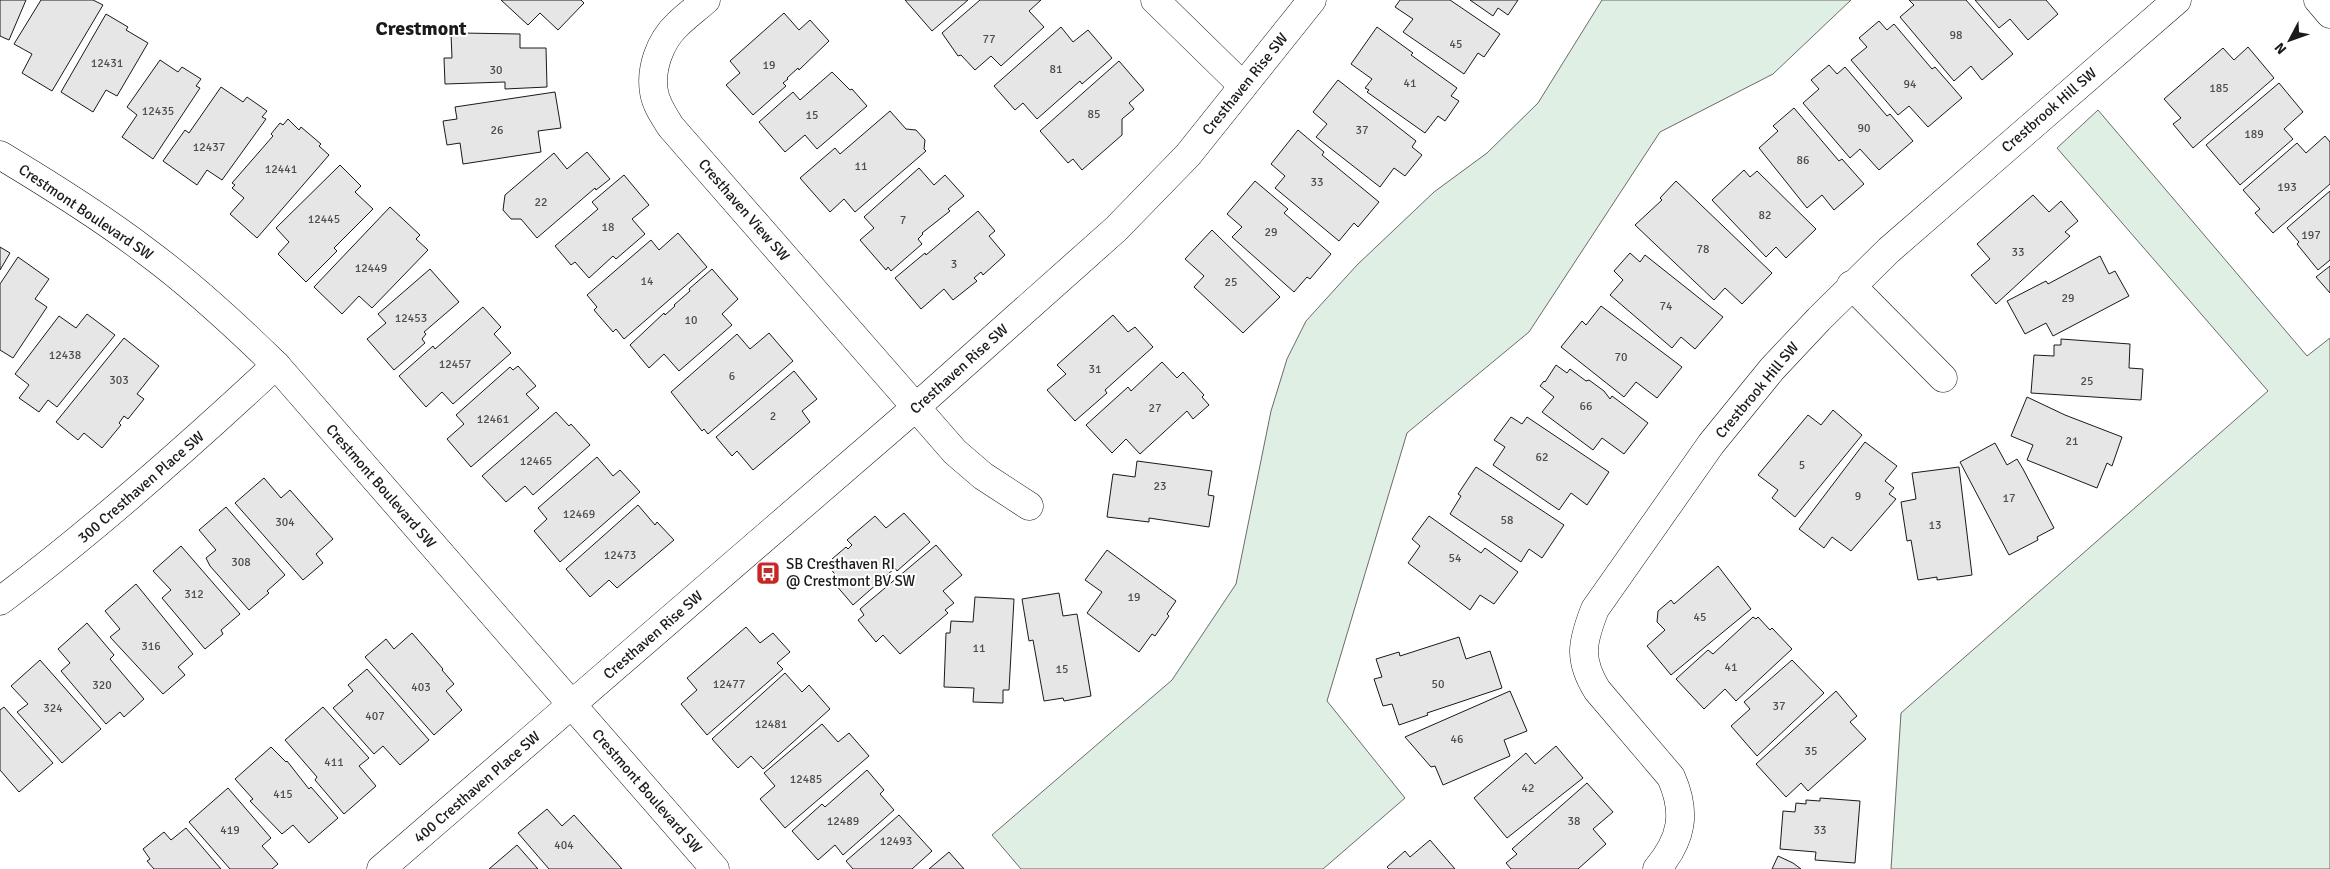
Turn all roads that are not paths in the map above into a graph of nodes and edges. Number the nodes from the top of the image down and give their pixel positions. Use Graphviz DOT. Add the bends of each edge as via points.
graph roads {
  1 [pos="706,0"];
  2 [pos="1155,0"];
  3 [pos="1312,0"];
  4 [pos="2177,0"];
  5 [pos="2318,0"];
  6 [pos="2330,14"];
  7 [pos="1243,86"];
  8 [pos="0,155"];
  9 [pos="1851,285"];
  10 [pos="276,365"];
  11 [pos="1943,378"];
  12 [pos="916,408"];
  13 [pos="1029,506"];
  14 [pos="0,602"];
  15 [pos="572,704"];
  16 [pos="381,869"];
  17 [pos="715,869"];
  18 [pos="1657,869"];
  1 -- 12 [label="street, Cresthaven View SW" via="675,26 656,59 654,92 660,109 671,127"];
  2 -- 7 [label="street"];
  3 -- 7 [label="street, Cresthaven Rise SW"];
  4 -- 9 [label="street, Crestbrook Hill SW"];
  5 -- 6 [label="street"];
  7 -- 12 [label="street, Cresthaven Rise SW" via="1188,155 1116,229"];
  8 -- 10 [label="street, Crestmont Boulevard SW" via="147,252 223,314"];
  9 -- 11 [label="street"];
  9 -- 18 [label="street, Crestbrook Hill SW" via="1772,370 1712,444 1595,609 1585,633 1584,662 1589,678 1671,777 1676,789 1680,808 1678,835 1669,855"];
  10 -- 14 [label="street, 300 Cresthaven Place SW" via="128,500"];
  10 -- 15 [label="street, Crestmont Boulevard SW"];
  12 -- 13 [label="street, Cresthaven View SW" via="955,452 983,476"];
  12 -- 15 [label="street, Cresthaven Rise SW"];
  15 -- 16 [label="street, 400 Cresthaven Place SW"];
  15 -- 17 [label="street, Crestmont Boulevard SW"];
}
